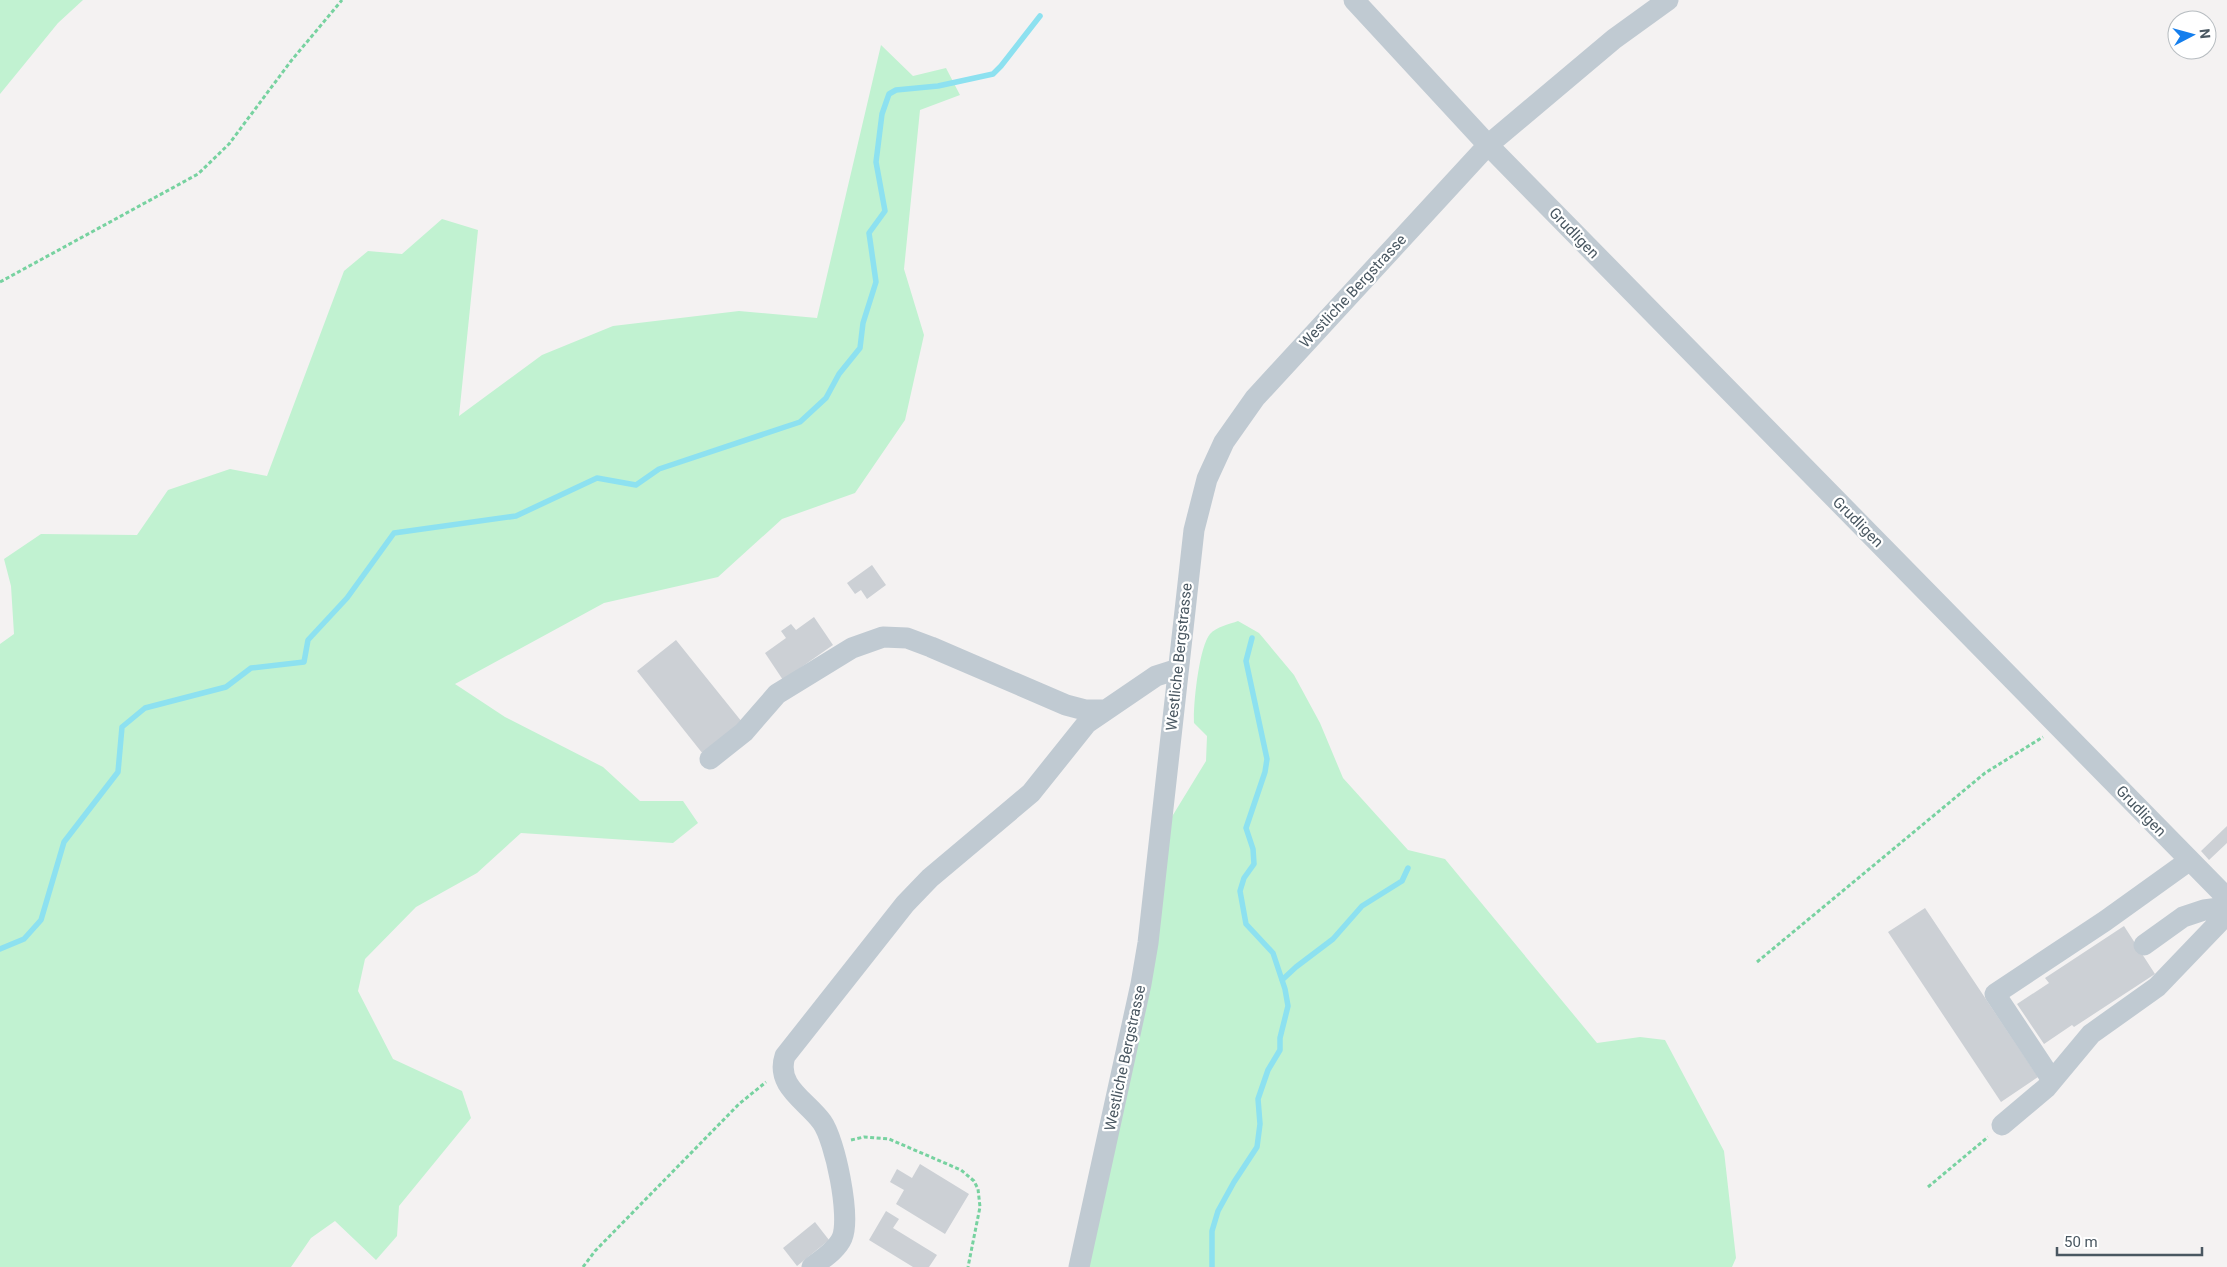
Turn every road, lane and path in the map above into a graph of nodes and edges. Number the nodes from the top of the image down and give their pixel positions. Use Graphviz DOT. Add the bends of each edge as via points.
graph roads {
  1 [pos="342,0"];
  2 [pos="1354,0"];
  3 [pos="1668,0"];
  4 [pos="1488,145"];
  5 [pos="0,282"];
  6 [pos="1178,668"];
  7 [pos="1104,710"];
  8 [pos="2060,728"];
  9 [pos="710,759"];
  10 [pos="2190,860"];
  11 [pos="2227,898"];
  12 [pos="2227,907"];
  13 [pos="2227,914"];
  14 [pos="2144,945"];
  15 [pos="1757,962"];
  16 [pos="783,1076"];
  17 [pos="2052,1080"];
  18 [pos="2002,1125"];
  19 [pos="833,1144"];
  20 [pos="1928,1188"];
  21 [pos="583,1267"];
  22 [pos="812,1267"];
  23 [pos="968,1267"];
  24 [pos="1079,1267"];
  1 -- 5 [label="path" via="229,144 198,174"];
  2 -- 4 [label="street, Grudligen"];
  3 -- 4 [label="street, Westliche Bergstrasse" via="1614,38"];
  4 -- 6 [label="street, Westliche Bergstrasse" via="1255,398 1224,442 1207,479 1194,530"];
  4 -- 8 [label="street, Grudligen"];
  6 -- 7 [label="street" via="1156,676"];
  6 -- 24 [label="street, Westliche Bergstrasse" via="1142,976"];
  7 -- 9 [label="street" via="1066,705 907,638 883,637 852,648 776,694 744,732"];
  7 -- 16 [label="street" via="1087,722 1031,793 930,878 905,904 785,1056"];
  8 -- 10 [label="street, Grudligen"];
  8 -- 15 [label="path" via="1985,773"];
  10 -- 11 [label="street, Grudligen"];
  10 -- 17 [label="street" via="1995,994"];
  12 -- 14 [label="street" via="2183,917"];
  13 -- 17 [label="street" via="2157,987 2091,1034"];
  16 -- 19 [label="street" via="822,1122"];
  16 -- 21 [label="path" via="768,1080 740,1104 595,1250"];
  17 -- 18 [label="street"];
  18 -- 20 [label="path"];
  19 -- 22 [label="street" via="844,1230 842,1240"];
  19 -- 23 [label="path" via="864,1137 889,1139 961,1170 974,1181 980,1207"];
}
